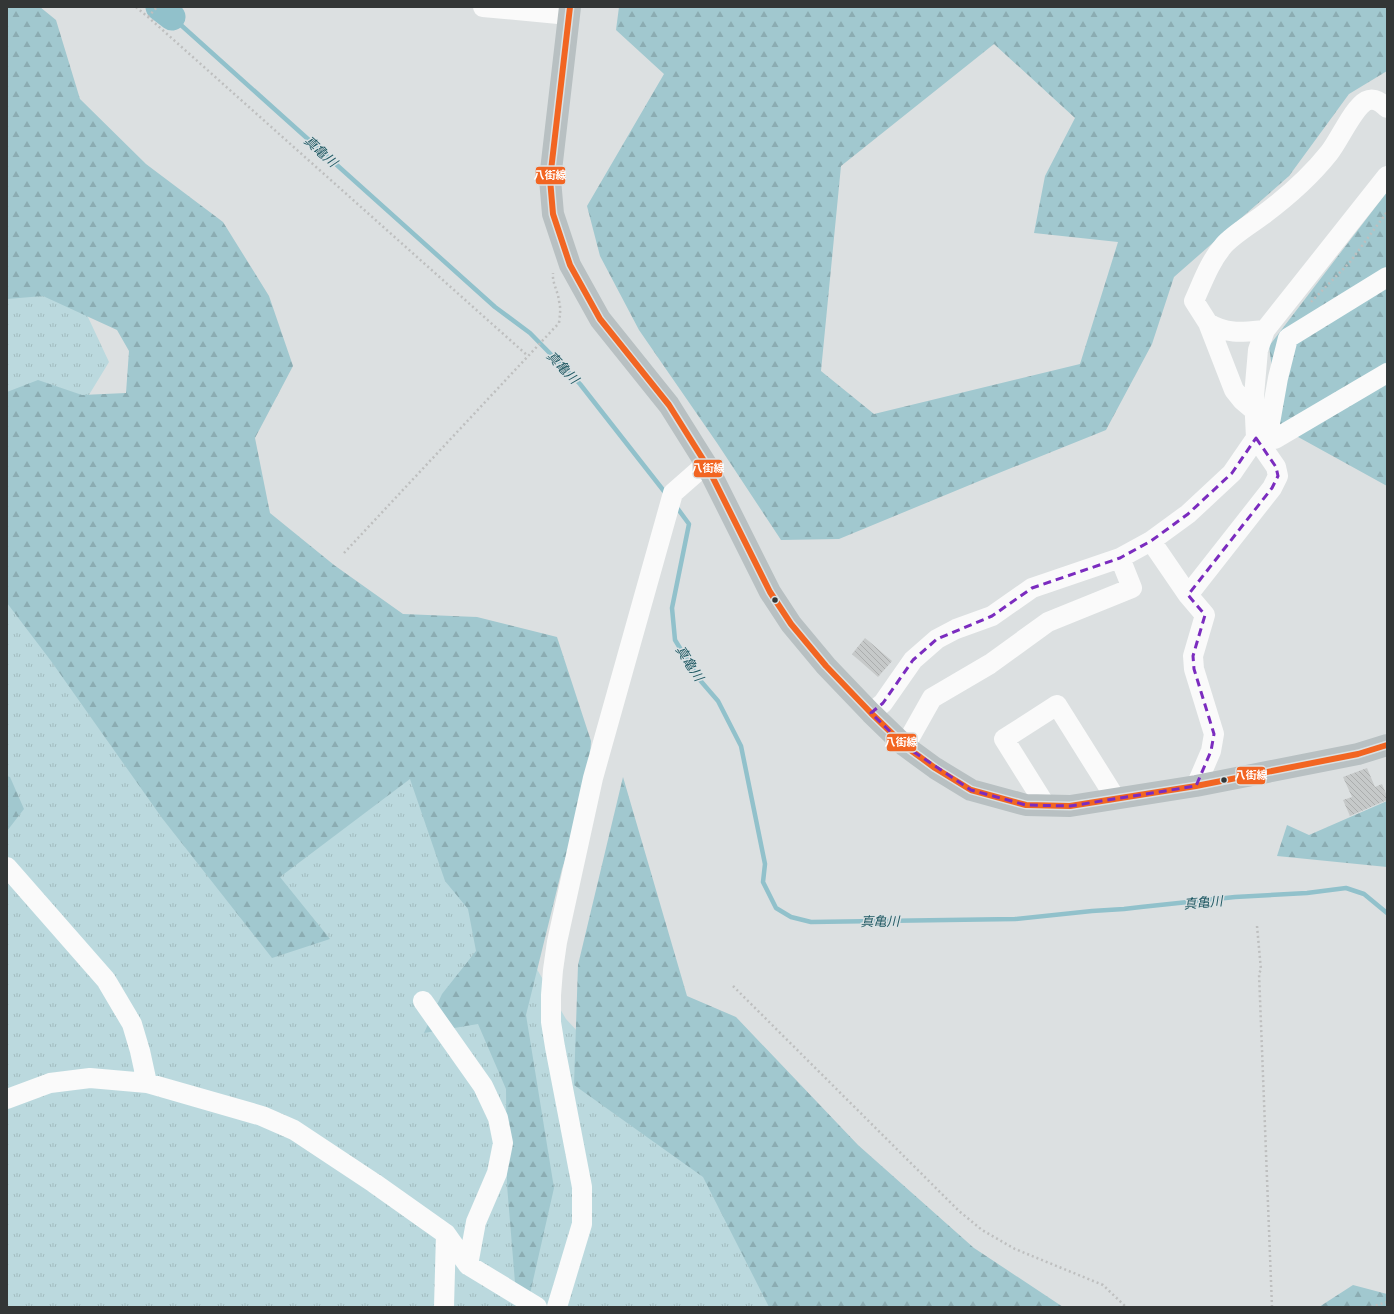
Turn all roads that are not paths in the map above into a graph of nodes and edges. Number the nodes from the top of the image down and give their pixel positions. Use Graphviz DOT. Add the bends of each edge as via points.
graph roads {
  1 [pos="483,7"];
  2 [pos="570,11"];
  3 [pos="1387,108"];
  4 [pos="1387,176"];
  5 [pos="1387,277"];
  6 [pos="1208,323"];
  7 [pos="1265,330"];
  8 [pos="1387,373"];
  9 [pos="1255,411"];
  10 [pos="1256,438"];
  11 [pos="706,464"];
  12 [pos="1151,541"];
  13 [pos="1120,558"];
  14 [pos="1188,594"];
  15 [pos="871,713"];
  16 [pos="1387,745"];
  17 [pos="905,746"];
  18 [pos="1196,786"];
  19 [pos="1116,798"];
  20 [pos="1046,806"];
  21 [pos="7,868"];
  22 [pos="423,1001"];
  23 [pos="147,1083"];
  24 [pos="7,1100"];
  25 [pos="446,1234"];
  26 [pos="468,1265"];
  27 [pos="444,1307"];
  28 [pos="537,1307"];
  29 [pos="557,1307"];
  1 -- 2 [label="street"];
  2 -- 11 [label="main road" via="550,179 553,214 570,265 600,319 669,405"];
  3 -- 6 [label="street" via="1380,101 1366,101 1358,108 1330,152 1308,178 1225,244 1212,261 1194,301"];
  4 -- 7 [label="street"];
  5 -- 10 [label="street" via="1288,338 1270,423"];
  6 -- 7 [label="street" via="1217,329 1238,333"];
  6 -- 9 [label="street" via="1234,390"];
  7 -- 9 [label="street" via="1258,350"];
  8 -- 10 [label="street" via="1275,439"];
  9 -- 10 [label="street"];
  10 -- 12 [label="street" via="1232,473 1188,514"];
  10 -- 14 [label="street" via="1276,467 1278,476 1272,488"];
  11 -- 15 [label="main road" via="770,592 791,624 826,666"];
  11 -- 29 [label="street" via="673,493 592,778 557,942 551,995 552,1022 582,1187 583,1206 582,1224"];
  12 -- 13 [label="street"];
  12 -- 14 [label="street"];
  13 -- 15 [label="street" via="1032,588 992,616 937,639 913,660 883,703"];
  13 -- 17 [label="street" via="1132,588 1048,622 990,664 932,698"];
  14 -- 18 [label="street" via="1205,615 1193,656 1194,669 1214,734 1211,751"];
  15 -- 17 [label="main road"];
  16 -- 18 [label="main road" via="1358,754"];
  17 -- 20 [label="main road" via="971,790 1026,805"];
  18 -- 19 [label="main road"];
  19 -- 20 [label="main road" via="1070,806"];
  19 -- 20 [label="street" via="1057,705 1004,738"];
  21 -- 23 [label="street" via="106,980 132,1024"];
  22 -- 26 [label="street" via="483,1086 498,1118 503,1143 497,1173 476,1222"];
  23 -- 24 [label="street" via="90,1078 50,1083"];
  23 -- 25 [label="street" via="262,1116 294,1130"];
  25 -- 26 [label="street"];
  25 -- 27 [label="street"];
  26 -- 28 [label="street"];
}
